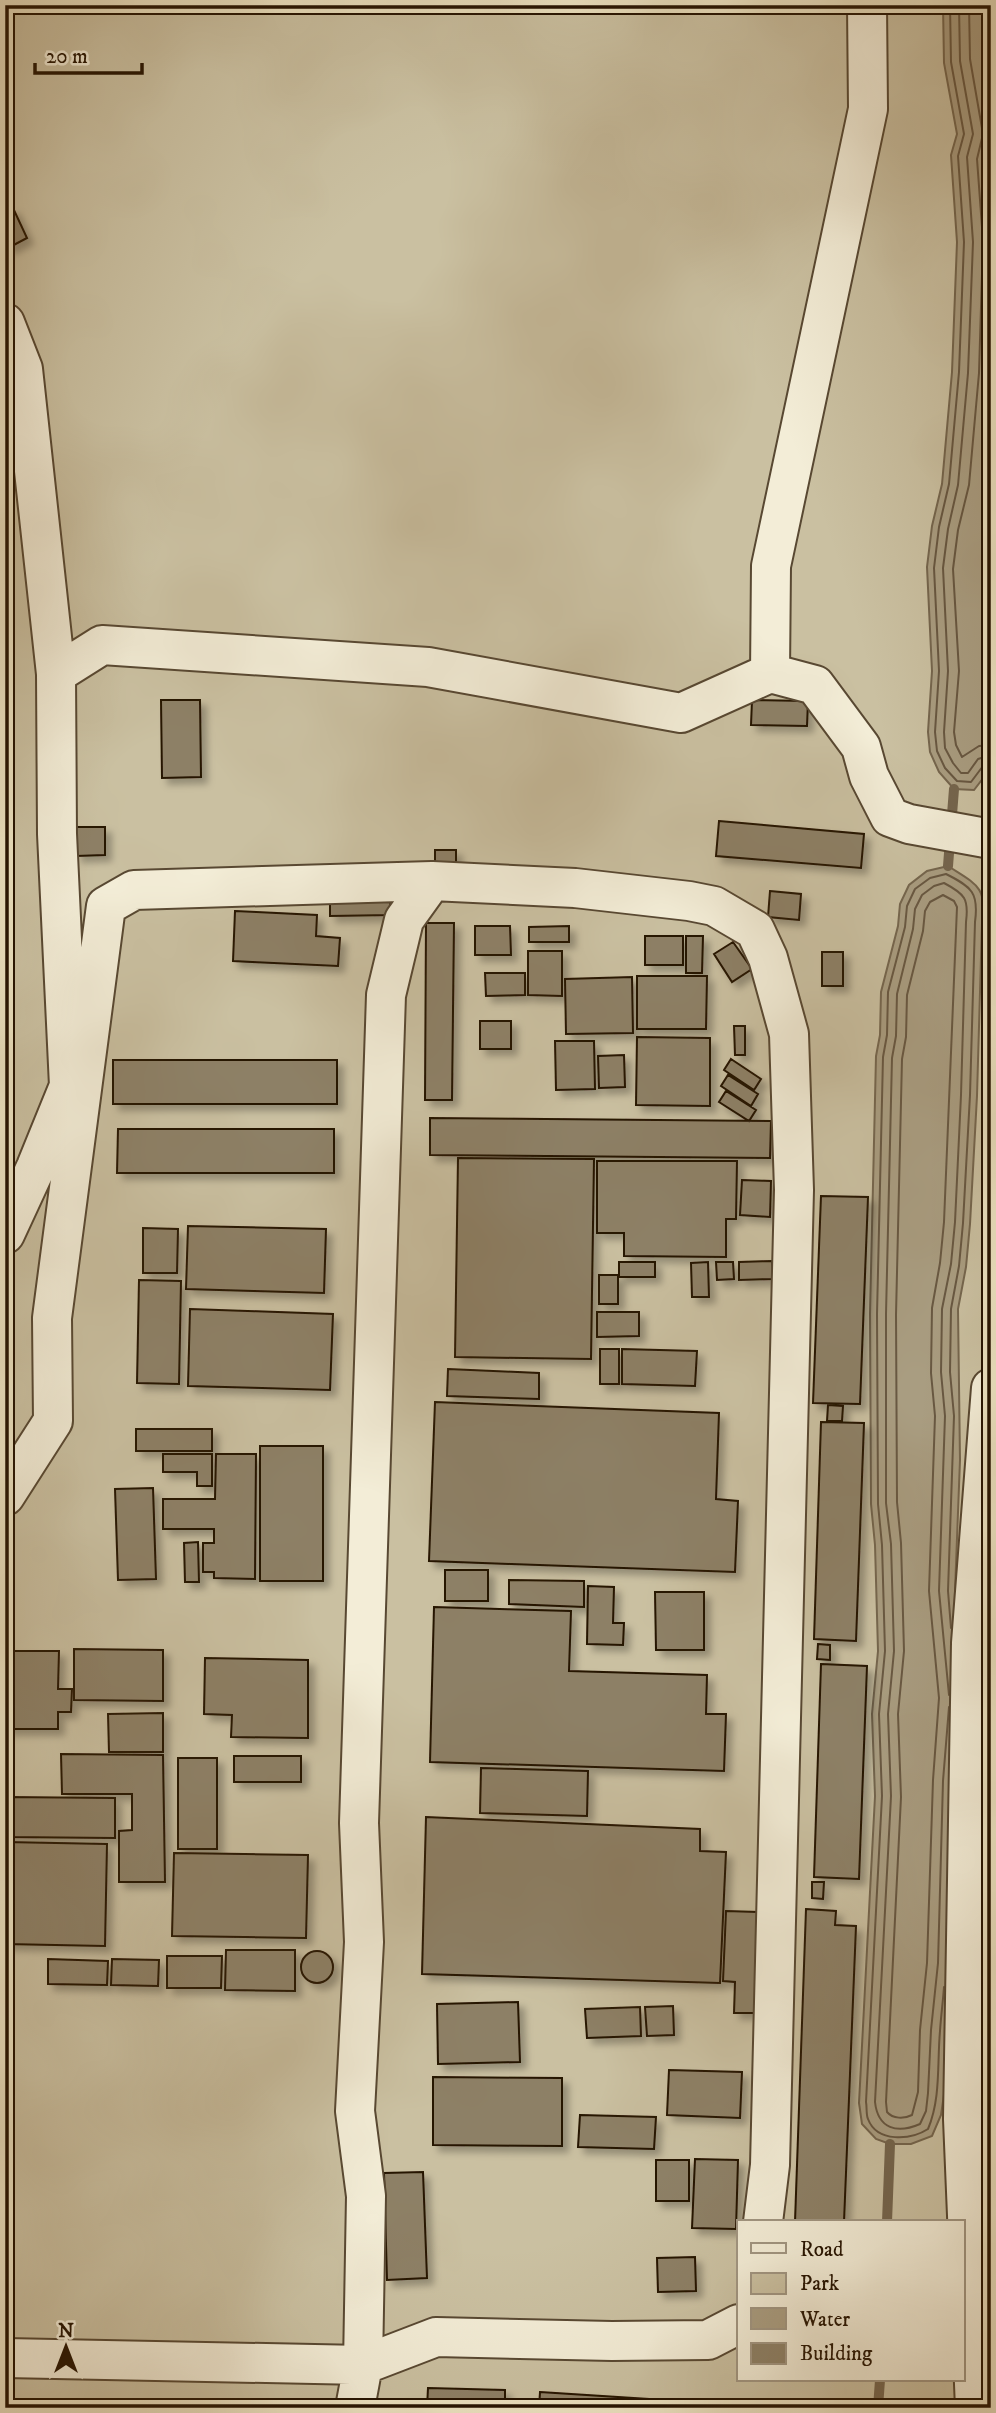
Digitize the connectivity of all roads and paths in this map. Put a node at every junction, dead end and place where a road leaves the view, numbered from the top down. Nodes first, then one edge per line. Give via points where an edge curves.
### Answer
1 (867, 5) edge
2 (5, 324) edge
3 (770, 673) junction
4 (57, 674) junction
5 (991, 839) edge
6 (432, 881) junction
7 (5, 1234) edge
8 (991, 1388) edge
9 (5, 1496) edge
10 (764, 2220) edge
11 (737, 2324) edge
12 (5, 2358) edge
13 (363, 2365) junction
14 (355, 2408) edge
15 (975, 2408) edge

1 - 3 street via 867,109 771,566
2 - 4 street via 23,369
3 - 4 street via 681,713 428,667 102,645
3 - 5 street via 815,685 861,747 869,776 890,817
4 - 7 street via 57,834 69,1086
6 - 9 street via 134,890 106,906 52,1318 54,1421
6 - 10 street via 575,888 714,906 755,930 768,958 789,1034 794,1190 770,2165
6 - 13 street via 404,920 386,995 359,1823 364,1942 355,2111 366,2196
8 - 15 street via 971,1643 963,2119
11 - 13 street via 708,2340 436,2337
12 - 13 street
13 - 14 street

